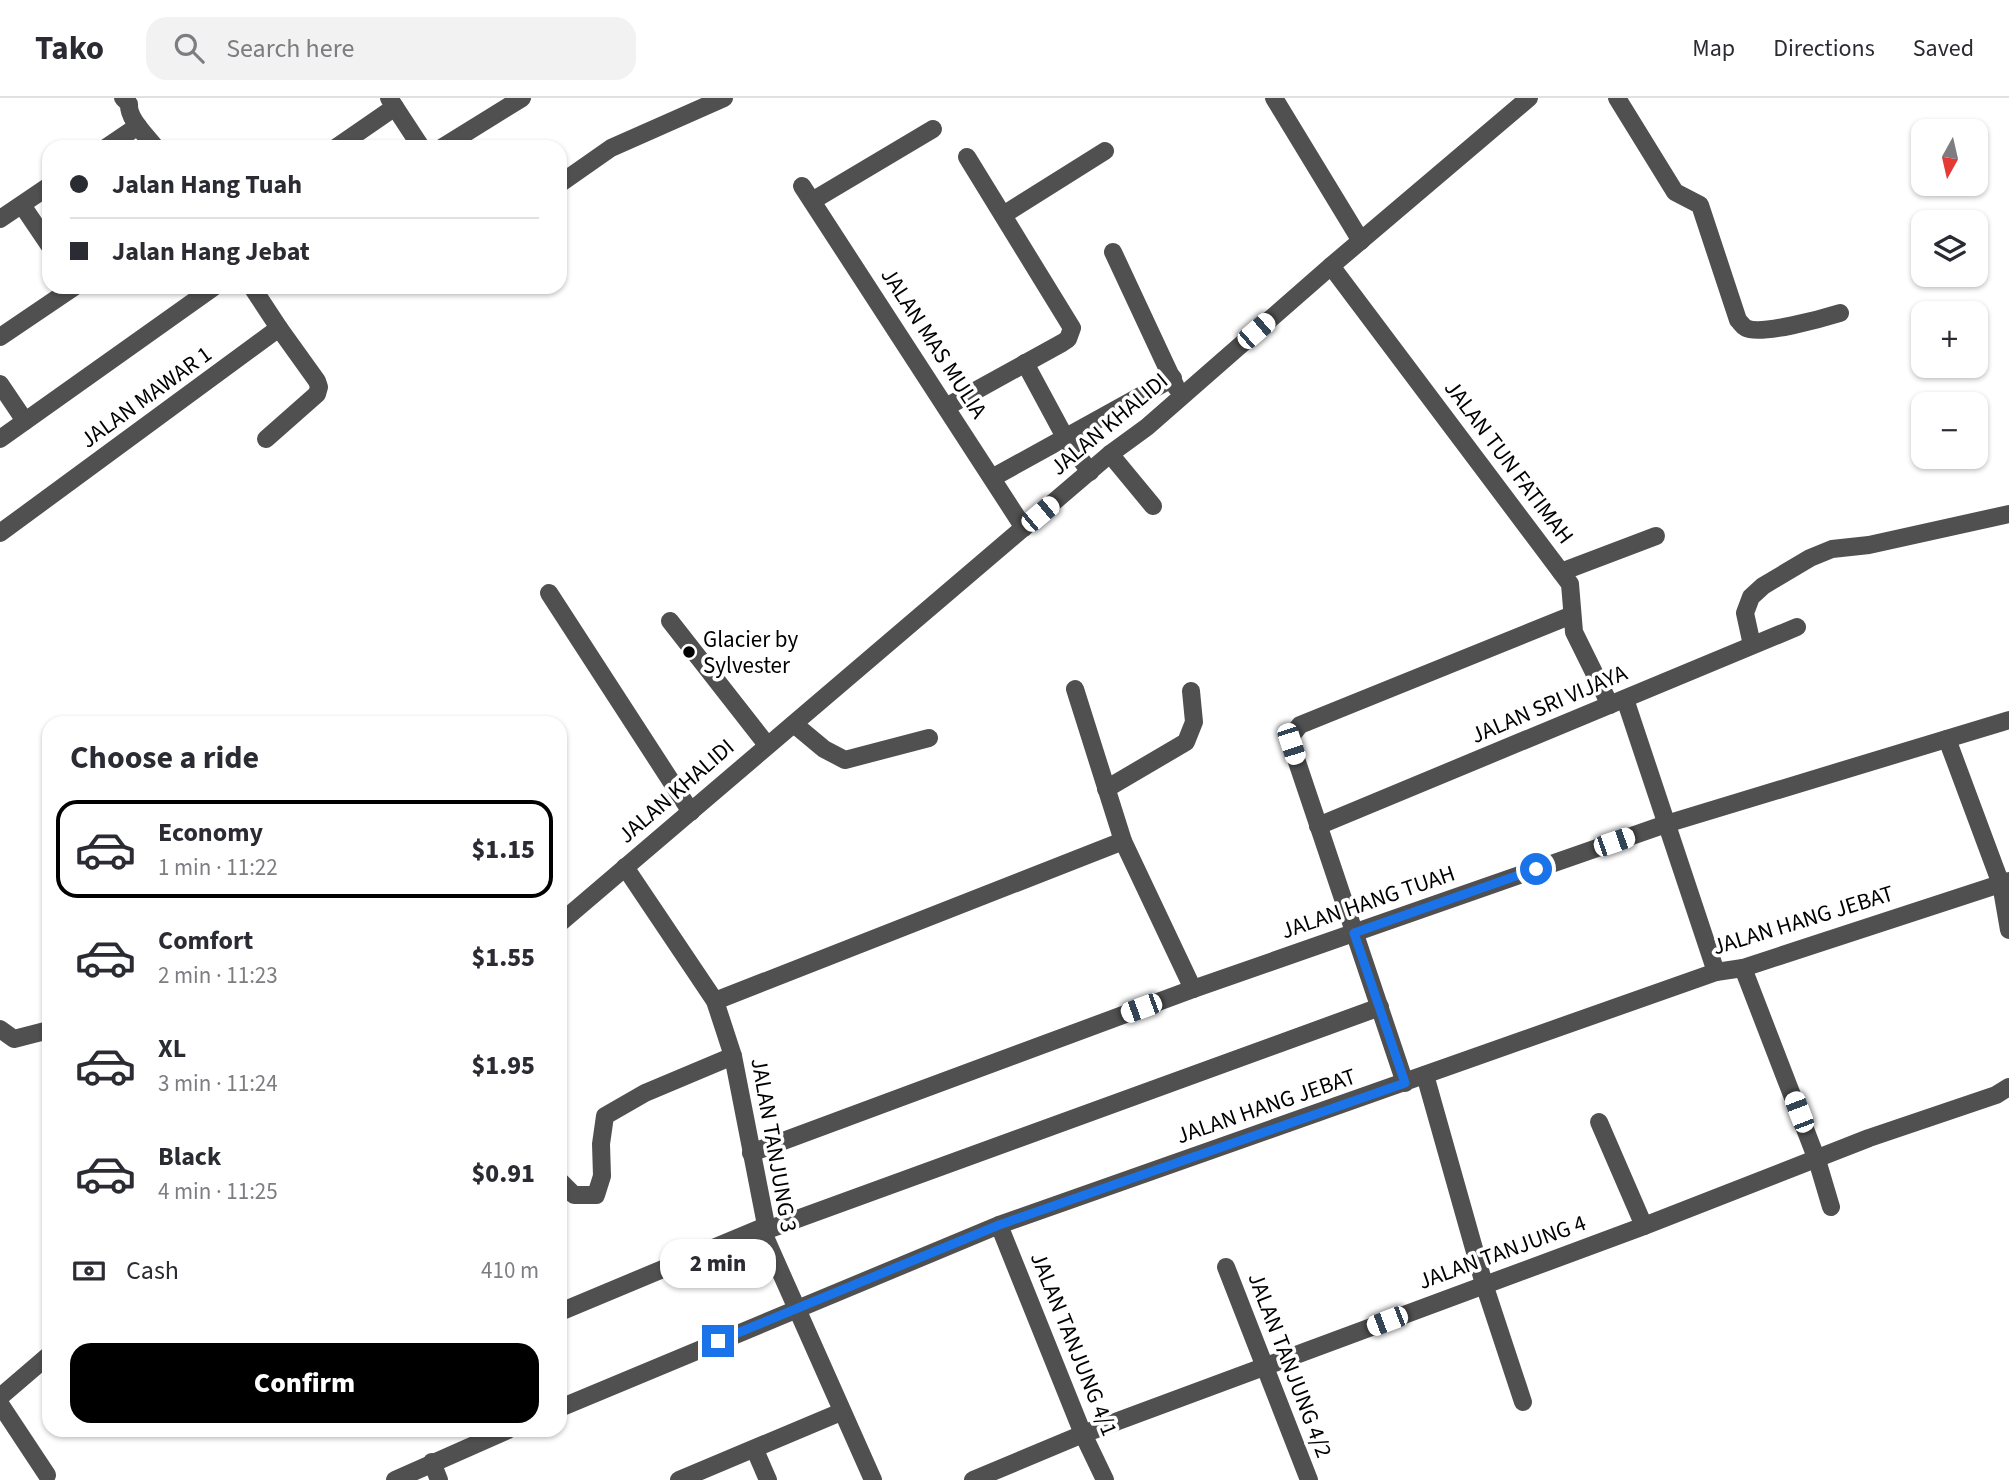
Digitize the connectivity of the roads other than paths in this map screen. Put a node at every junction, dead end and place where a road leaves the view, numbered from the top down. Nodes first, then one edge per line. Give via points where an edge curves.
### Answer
1 (522, 98) edge
2 (724, 98) edge
3 (1274, 98) edge
4 (1529, 98) edge
5 (1616, 98) edge
6 (128, 100) edge
7 (392, 102) edge
8 (138, 126) junction
9 (933, 129) dead end
10 (117, 140) edge
11 (149, 140) edge
12 (346, 140) edge
13 (416, 140) edge
14 (454, 140) edge
15 (1105, 151) dead end
16 (967, 157) dead end
17 (567, 179) edge
18 (802, 186) dead end
19 (42, 191) edge
20 (813, 201) junction
21 (22, 205) junction
22 (1003, 215) junction
23 (0, 219) edge
24 (42, 235) edge
25 (1362, 241) junction
26 (1113, 252) dead end
27 (1331, 266) junction
28 (64, 294) edge
29 (204, 294) edge
30 (257, 294) edge
31 (1840, 313) dead end
32 (279, 328) junction
33 (0, 337) edge
34 (1025, 363) junction
35 (1173, 378) junction
36 (0, 384) edge
37 (1181, 396) junction
38 (1131, 402) junction
39 (946, 407) junction
40 (25, 421) junction
41 (1147, 427) junction
42 (0, 439) edge
43 (267, 439) dead end
44 (1066, 439) junction
45 (1110, 454) junction
46 (1090, 472) junction
47 (992, 478) junction
48 (1153, 506) dead end
49 (2009, 514) edge
50 (1024, 528) junction
51 (0, 533) edge
52 (1656, 536) dead end
53 (1560, 572) junction
54 (549, 593) dead end
55 (1572, 615) junction
56 (670, 621) dead end
57 (1797, 627) dead end
58 (1752, 646) junction
59 (1075, 689) dead end
60 (1191, 691) dead end
61 (1617, 702) junction
62 (2009, 720) edge
63 (794, 724) junction
64 (929, 738) dead end
65 (1947, 739) junction
66 (767, 745) junction
67 (1107, 789) junction
68 (691, 812) junction
69 (1666, 824) junction
70 (1318, 826) junction
71 (1123, 841) junction
72 (625, 867) junction
73 (2005, 882) edge
74 (567, 917) edge
75 (2009, 930) edge
76 (1354, 933) junction
77 (1743, 968) junction
78 (1716, 972) junction
79 (1193, 989) junction
80 (715, 1000) junction
81 (1380, 1007) junction
82 (0, 1030) edge
83 (42, 1032) edge
84 (733, 1056) junction
85 (1425, 1075) junction
86 (1405, 1083) junction
87 (2009, 1087) edge
88 (1599, 1122) dead end
89 (751, 1153) junction
90 (1818, 1160) junction
91 (567, 1188) edge
92 (1831, 1207) dead end
93 (999, 1225) junction
94 (1644, 1226) junction
95 (764, 1229) junction
96 (1226, 1267) dead end
97 (1484, 1284) junction
98 (795, 1308) junction
99 (567, 1309) edge
100 (42, 1361) edge
101 (1265, 1367) junction
102 (0, 1397) edge
103 (567, 1402) edge
104 (1523, 1402) dead end
105 (0, 1404) edge
106 (841, 1412) junction
107 (1083, 1434) junction
108 (491, 1437) edge
109 (755, 1450) junction
110 (432, 1462) junction
111 (47, 1475) dead end
112 (395, 1480) edge
113 (439, 1480) edge
114 (679, 1480) edge
115 (768, 1480) edge
116 (873, 1480) edge
117 (973, 1480) edge
118 (1105, 1480) edge
119 (1309, 1480) edge

1 - 14 street
2 - 17 street via 611,148
3 - 25 street
4 - 25 street, JALAN KHALIDI
5 - 31 street via 1675,192 1700,205 1743,326 1763,329
6 - 8 street
7 - 12 street
7 - 13 street
8 - 10 street
8 - 11 street
9 - 20 street
15 - 22 street
16 - 22 street
18 - 20 street, JALAN MAS MULIA
19 - 21 street
20 - 39 street, JALAN MAS MULIA
21 - 23 street
21 - 24 street
22 - 34 street via 1072,328 1068,339
25 - 27 street, JALAN KHALIDI
26 - 35 street
27 - 37 street, JALAN KHALIDI
27 - 53 street, JALAN TUN FATIMAH
28 - 33 street
29 - 40 street
30 - 32 street
32 - 43 street via 319,387 317,394
32 - 51 street, JALAN MAWAR 1
34 - 39 street
34 - 44 street
35 - 37 street
35 - 38 street
36 - 40 street
37 - 41 street, JALAN KHALIDI
38 - 41 street
38 - 44 street
39 - 47 street, JALAN MAS MULIA
40 - 42 street
41 - 45 street, JALAN KHALIDI
44 - 46 street
44 - 47 street
45 - 46 street, JALAN KHALIDI
45 - 48 street
46 - 50 street, JALAN KHALIDI
47 - 50 street, JALAN MAS MULIA
49 - 58 street via 1832,549 1810,558 1751,597 1745,613
50 - 63 street, JALAN KHALIDI
52 - 53 street
53 - 55 street, JALAN TUN FATIMAH via 1570,584
54 - 68 street
55 - 61 street, JALAN TUN FATIMAH via 1574,632
55 - 70 street via 1300,725 1291,744
56 - 66 street
57 - 58 street, JALAN SRI VIJAYA
58 - 61 street, JALAN SRI VIJAYA
59 - 67 street
60 - 67 street via 1194,722 1186,742
61 - 69 street, JALAN TUN FATIMAH
61 - 70 street, JALAN SRI VIJAYA
62 - 65 street, JALAN HANG TUAH
63 - 64 street via 845,760
63 - 66 street, JALAN KHALIDI
65 - 69 street, JALAN HANG TUAH
65 - 73 street
66 - 68 street, JALAN KHALIDI
67 - 71 street
68 - 72 street, JALAN KHALIDI
69 - 76 street, JALAN HANG TUAH
69 - 78 street, JALAN TUN FATIMAH
70 - 76 street
71 - 79 street
71 - 80 street
72 - 74 street, JALAN KHALIDI
72 - 80 street, JALAN TANJUNG 3
73 - 75 street
73 - 77 street, JALAN HANG JEBAT
76 - 79 street, JALAN HANG TUAH
76 - 81 street
77 - 78 street, JALAN HANG JEBAT
77 - 90 street
78 - 85 street, JALAN HANG JEBAT
79 - 89 street, JALAN HANG TUAH
80 - 84 street, JALAN TANJUNG 3
81 - 86 street
81 - 95 street
82 - 83 street via 14,1039
84 - 89 street, JALAN TANJUNG 3
84 - 91 street via 645,1093 605,1116 602,1176 596,1195 574,1195
85 - 86 street, JALAN HANG JEBAT
85 - 97 street
86 - 93 street, JALAN HANG JEBAT
87 - 90 street, JALAN TANJUNG 4
88 - 94 street
89 - 95 street, JALAN TANJUNG 3
90 - 92 street
90 - 94 street, JALAN TANJUNG 4
93 - 98 street, JALAN HANG JEBAT
93 - 107 street, JALAN TANJUNG 4/1
94 - 97 street, JALAN TANJUNG 4
95 - 98 street, JALAN TANJUNG 3
95 - 99 street
96 - 101 street, JALAN TANJUNG 4/2
97 - 101 street, JALAN TANJUNG 4
97 - 104 street
98 - 103 street, JALAN HANG JEBAT
98 - 106 street, JALAN TANJUNG 3
100 - 102 street
101 - 107 street, JALAN TANJUNG 4
101 - 119 street, JALAN TANJUNG 4/2
105 - 111 street
106 - 109 street
106 - 116 street, JALAN TANJUNG 3
107 - 117 street, JALAN TANJUNG 4
107 - 118 street, JALAN TANJUNG 4/1
108 - 110 street
109 - 114 street
109 - 115 street
110 - 112 street
110 - 113 street

